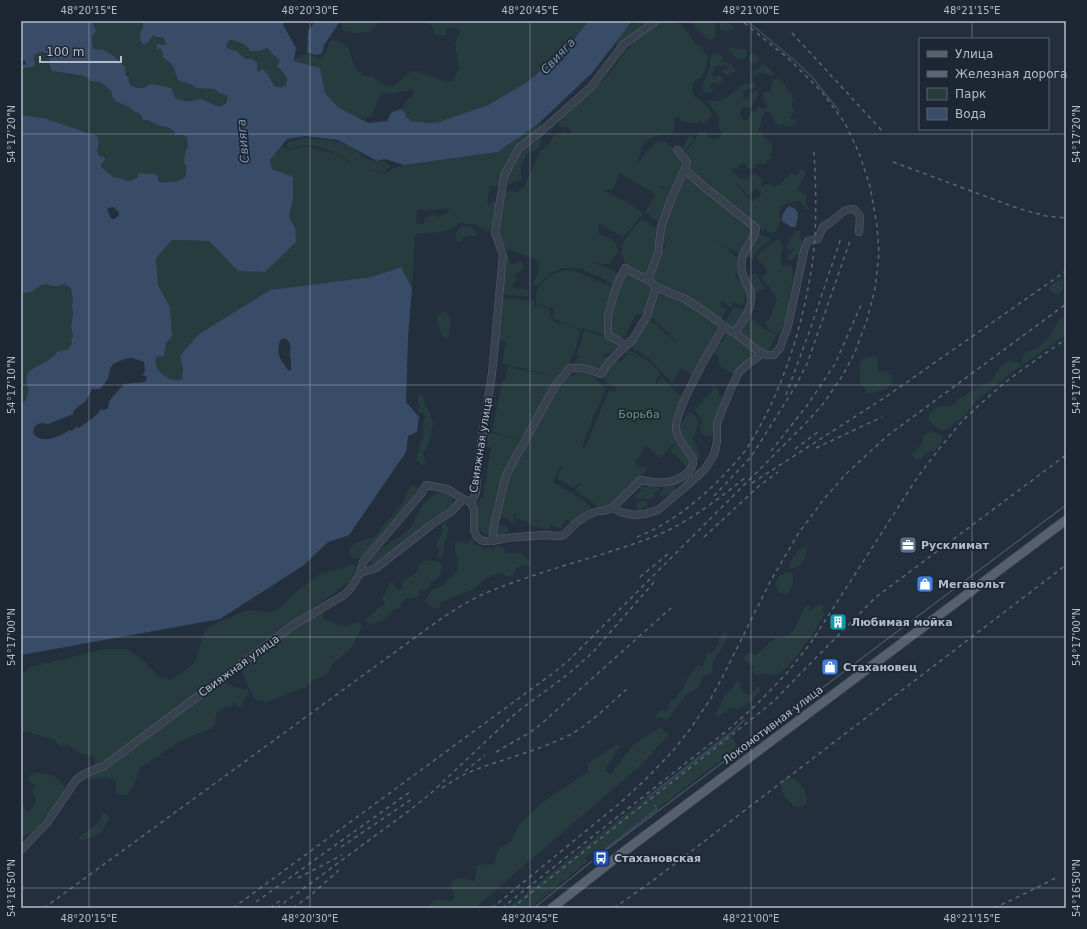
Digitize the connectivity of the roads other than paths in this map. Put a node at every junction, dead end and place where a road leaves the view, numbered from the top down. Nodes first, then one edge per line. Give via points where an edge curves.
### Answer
1 (656, 21) edge
2 (677, 150) dead end
3 (685, 170) junction
4 (859, 232) dead end
5 (649, 280) junction
6 (656, 287) junction
7 (724, 327) junction
8 (735, 333) junction
9 (626, 345) junction
10 (761, 353) junction
11 (463, 499) junction
12 (471, 502) junction
13 (612, 508) junction
14 (1066, 520) edge
15 (492, 541) junction
16 (360, 573) junction
17 (21, 850) edge
18 (552, 908) edge

1 - 12 street, Свияжная улица via 624,44 590,87 519,148 504,176 494,233 503,255 492,374 478,462 476,493
2 - 3 street via 687,162
3 - 5 street via 661,227 659,251
3 - 8 street via 756,228 742,260 744,278 751,293 751,303
4 - 10 street via 860,216 851,209 844,211 823,227 818,239 808,240 788,326 780,348 774,355
5 - 6 street
5 - 9 street via 625,268 616,287 608,318 608,335
6 - 7 street via 698,306
6 - 9 street via 647,316 633,339
7 - 8 street
7 - 13 street via 712,345 677,419 676,431 693,459 692,467 683,476 667,482 641,480
8 - 10 street
9 - 15 street via 601,374 570,368 555,386 506,475 497,506
10 - 13 street via 739,372 732,386 717,423 714,455 705,469 658,510 634,515
11 - 12 street, Свияжная улица
11 - 16 street via 450,512 376,568
11 - 16 street, Свияжная улица via 447,489 426,485 363,562
12 - 15 street via 477,537 483,541
13 - 15 street via 588,514 564,535
14 - 18 main road, Локомотивная улица via 632,845
16 - 17 street, Свияжная улица via 344,595 296,624 104,766 76,780 47,823

